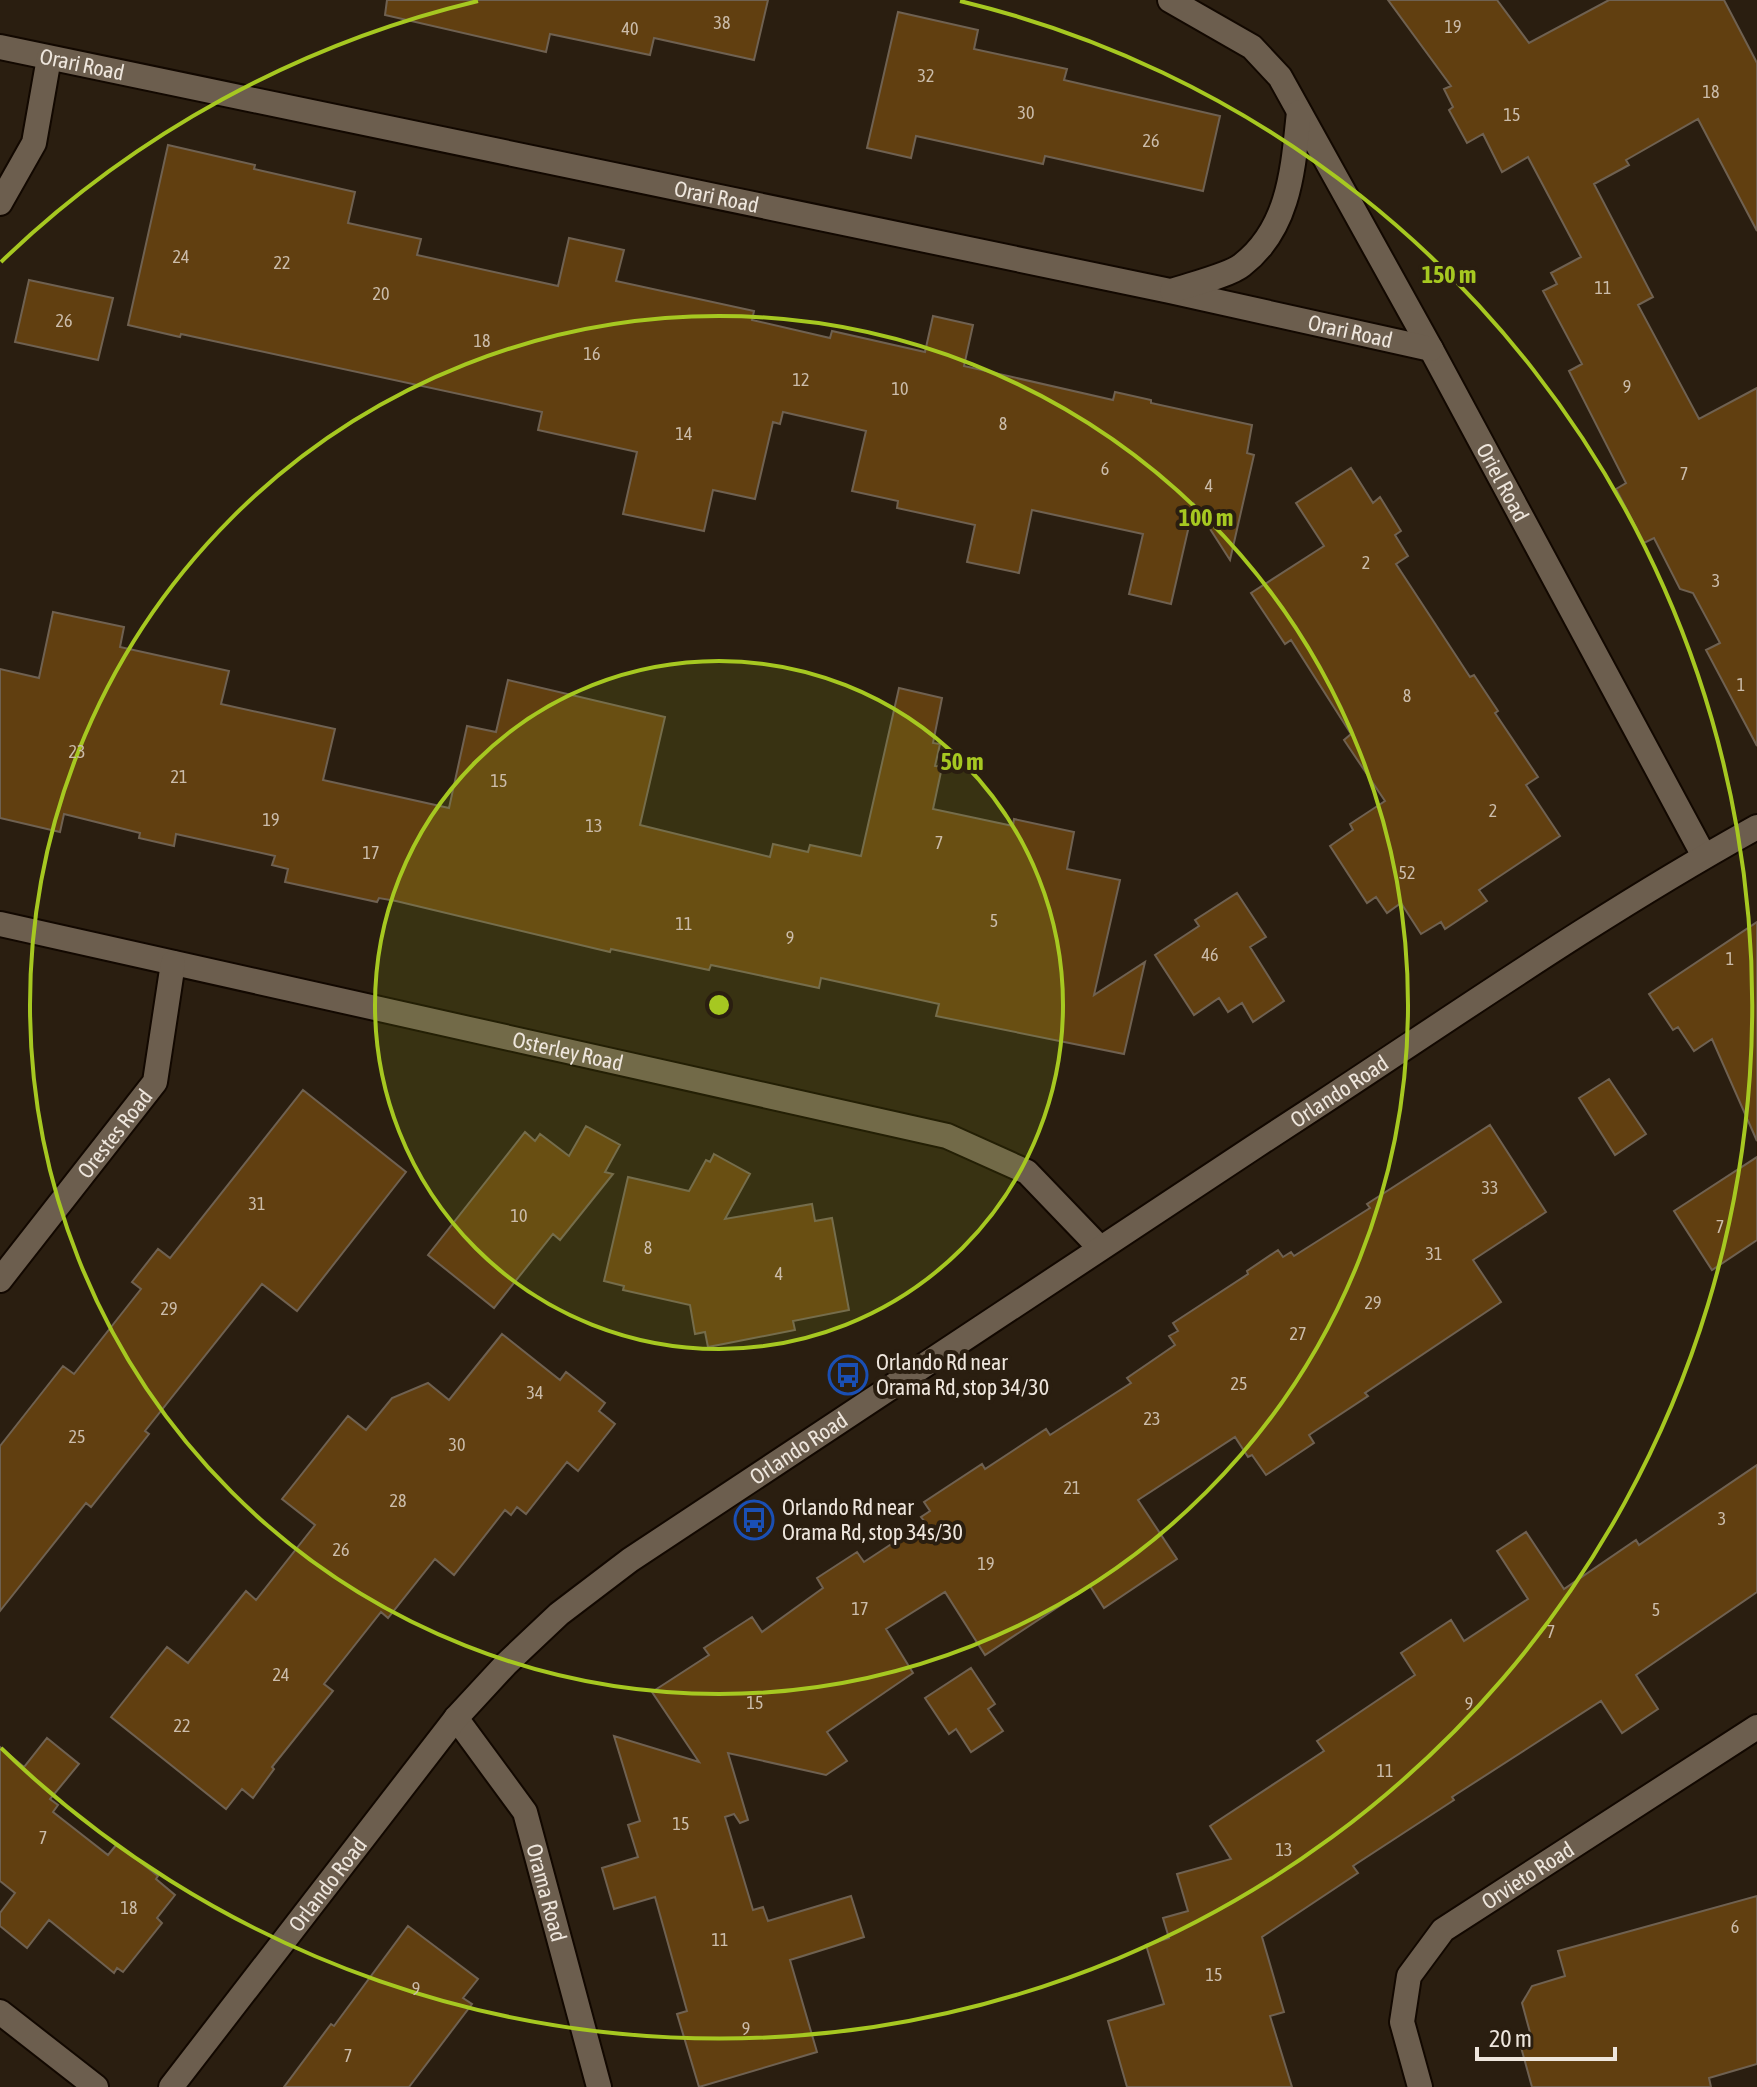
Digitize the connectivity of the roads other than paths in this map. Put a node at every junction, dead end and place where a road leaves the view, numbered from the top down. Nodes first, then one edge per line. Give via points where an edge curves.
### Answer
1 (1170, 0) edge
2 (0, 47) edge
3 (49, 58) junction
4 (1299, 112) junction
5 (0, 203) edge
6 (1170, 291) junction
7 (1431, 349) junction
8 (1757, 827) edge
9 (1704, 856) junction
10 (0, 924) edge
11 (173, 963) junction
12 (1100, 1248) junction
13 (0, 1280) edge
14 (456, 1718) junction
15 (1757, 1727) edge
16 (0, 2012) edge
17 (96, 2087) edge
18 (171, 2087) edge
19 (599, 2087) edge
20 (1420, 2087) edge

1 - 4 street, Oriel Road via 1252,47 1280,77
2 - 3 street, Orari Road
3 - 5 street via 34,143
3 - 6 street, Orari Road
4 - 6 street via 1291,178 1274,231 1241,267
4 - 7 street, Oriel Road
6 - 7 street, Orari Road
7 - 9 street, Oriel Road
8 - 9 street, Orlando Road
9 - 12 street, Orlando Road
10 - 11 street, Osterley Road
11 - 12 street, Osterley Road via 947,1136 1027,1172
11 - 13 street, Orestes Road via 155,1082
12 - 14 street, Orlando Road via 630,1560 559,1614
14 - 18 street, Orlando Road
14 - 19 street, Orama Road via 525,1812
15 - 20 street, Orvieto Road via 1443,1930 1409,1976 1402,2022
16 - 17 street

